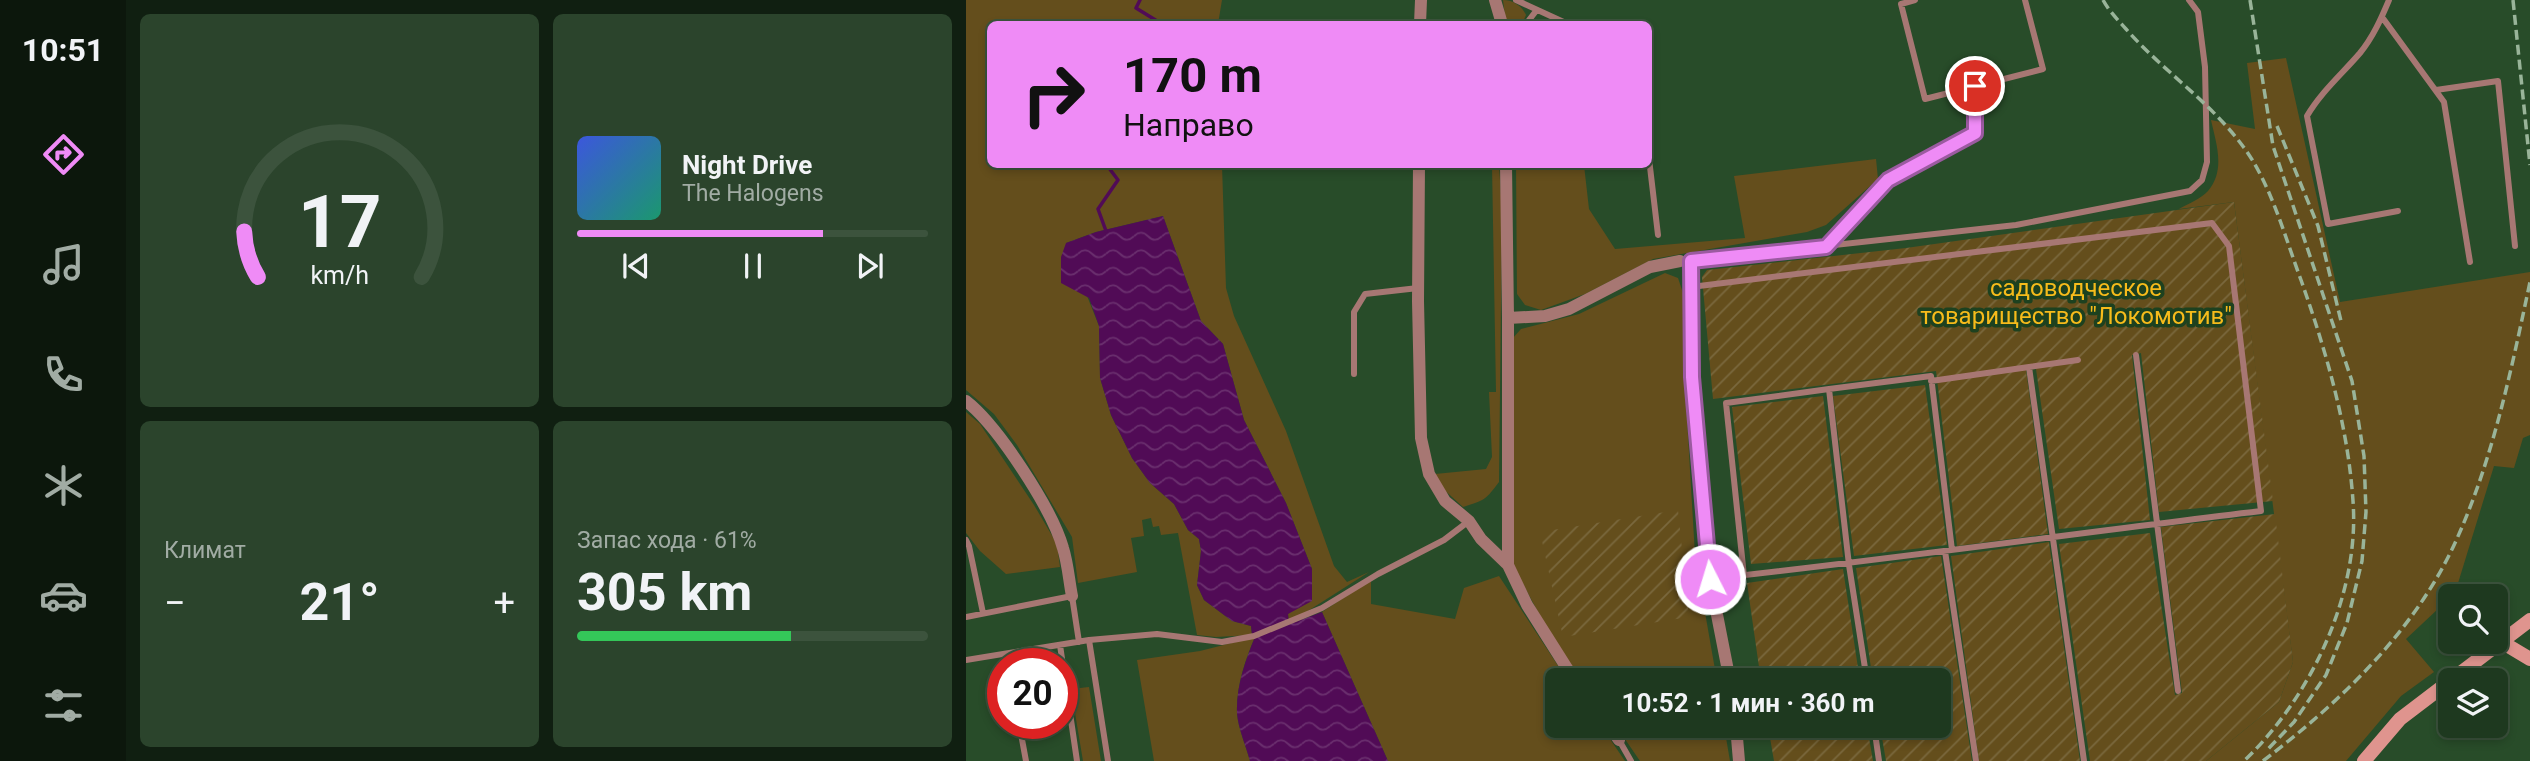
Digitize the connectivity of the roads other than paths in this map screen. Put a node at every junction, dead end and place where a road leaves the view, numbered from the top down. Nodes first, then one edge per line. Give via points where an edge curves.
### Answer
1 (1421, 0) edge
2 (1495, 0) edge
3 (1516, 0) edge
4 (1915, 0) edge
5 (2025, 0) edge
6 (2189, 0) edge
7 (2389, 0) edge
8 (1536, 11) junction
9 (2382, 17) junction
10 (1420, 21) edge
11 (1501, 21) edge
12 (1528, 21) edge
13 (1561, 21) edge
14 (1975, 86) junction
15 (2435, 90) junction
16 (1419, 168) edge
17 (1506, 168) edge
18 (1650, 168) edge
19 (2398, 211) dead end
20 (1658, 235) dead end
21 (2515, 246) dead end
22 (1826, 247) junction
23 (1686, 261) junction
24 (2470, 262) dead end
25 (1691, 287) junction
26 (1418, 288) junction
27 (1508, 318) junction
28 (2136, 355) dead end
29 (2078, 360) dead end
30 (2029, 367) junction
31 (1354, 374) dead end
32 (1931, 381) junction
33 (1829, 389) junction
34 (966, 401) edge
35 (1469, 521) junction
36 (2157, 523) junction
37 (2054, 536) junction
38 (966, 540) edge
39 (1948, 551) junction
40 (1508, 565) junction
41 (1849, 565) junction
42 (1744, 576) junction
43 (1710, 579) junction
44 (1072, 596) junction
45 (983, 613) junction
46 (966, 617) edge
47 (2530, 620) edge
48 (2508, 635) edge
49 (1089, 640) junction
50 (1079, 642) junction
51 (1060, 645) junction
52 (2508, 646) edge
53 (1040, 648) edge
54 (2483, 654) edge
55 (987, 656) edge
56 (2530, 659) edge
57 (966, 660) edge
58 (1567, 668) edge
59 (1727, 668) edge
60 (1865, 668) edge
61 (2178, 691) dead end
62 (1737, 738) edge
63 (1876, 738) edge
64 (1022, 739) edge
65 (1619, 740) edge
66 (1026, 761) edge
67 (1077, 761) edge
68 (1108, 761) edge
69 (1632, 761) edge
70 (1739, 761) edge
71 (1879, 761) edge
72 (1976, 761) edge
73 (2084, 761) edge
74 (2364, 761) edge

1 - 10 street
2 - 11 street
3 - 8 lane
4 - 14 lane via 1901,4 1925,99
5 - 14 lane via 2043,69
6 - 22 lane via 2198,12 2205,67 2207,162 2202,180 2190,191 2016,225
7 - 9 lane
8 - 12 lane
8 - 13 lane
9 - 15 lane
9 - 19 lane via 2360,52 2307,116 2328,223
14 - 22 lane via 1975,133 1888,180
15 - 21 lane via 2498,81
15 - 24 lane via 2444,102
16 - 26 street
17 - 27 street
18 - 20 lane
22 - 23 lane
23 - 25 lane
23 - 27 street via 1650,267 1556,314
25 - 36 lane via 2212,223 2229,246 2261,511
25 - 43 lane via 1692,377
26 - 31 lane via 1365,294 1354,312
26 - 35 street via 1421,438 1426,462 1445,501
27 - 40 street
28 - 36 lane
29 - 30 lane
30 - 32 lane
30 - 37 lane
32 - 33 lane via 1931,376
32 - 39 lane
33 - 41 lane
33 - 42 lane via 1726,403
34 - 44 street via 993,429 1052,519 1064,550
35 - 40 street
35 - 49 lane via 1444,540 1322,608 1254,636 1222,642 1157,634
36 - 37 lane
36 - 61 lane
37 - 39 lane
37 - 73 lane
38 - 45 lane
39 - 41 lane
39 - 72 lane
40 - 58 street
41 - 42 lane
41 - 60 lane
42 - 43 lane
43 - 59 street
44 - 45 lane
44 - 50 lane
45 - 46 lane
47 - 48 street
49 - 50 lane
49 - 68 lane
50 - 51 lane
51 - 53 lane
51 - 67 lane
52 - 56 street
54 - 74 street via 2400,719
55 - 57 lane
62 - 70 street
63 - 71 lane
64 - 66 lane
65 - 69 lane

